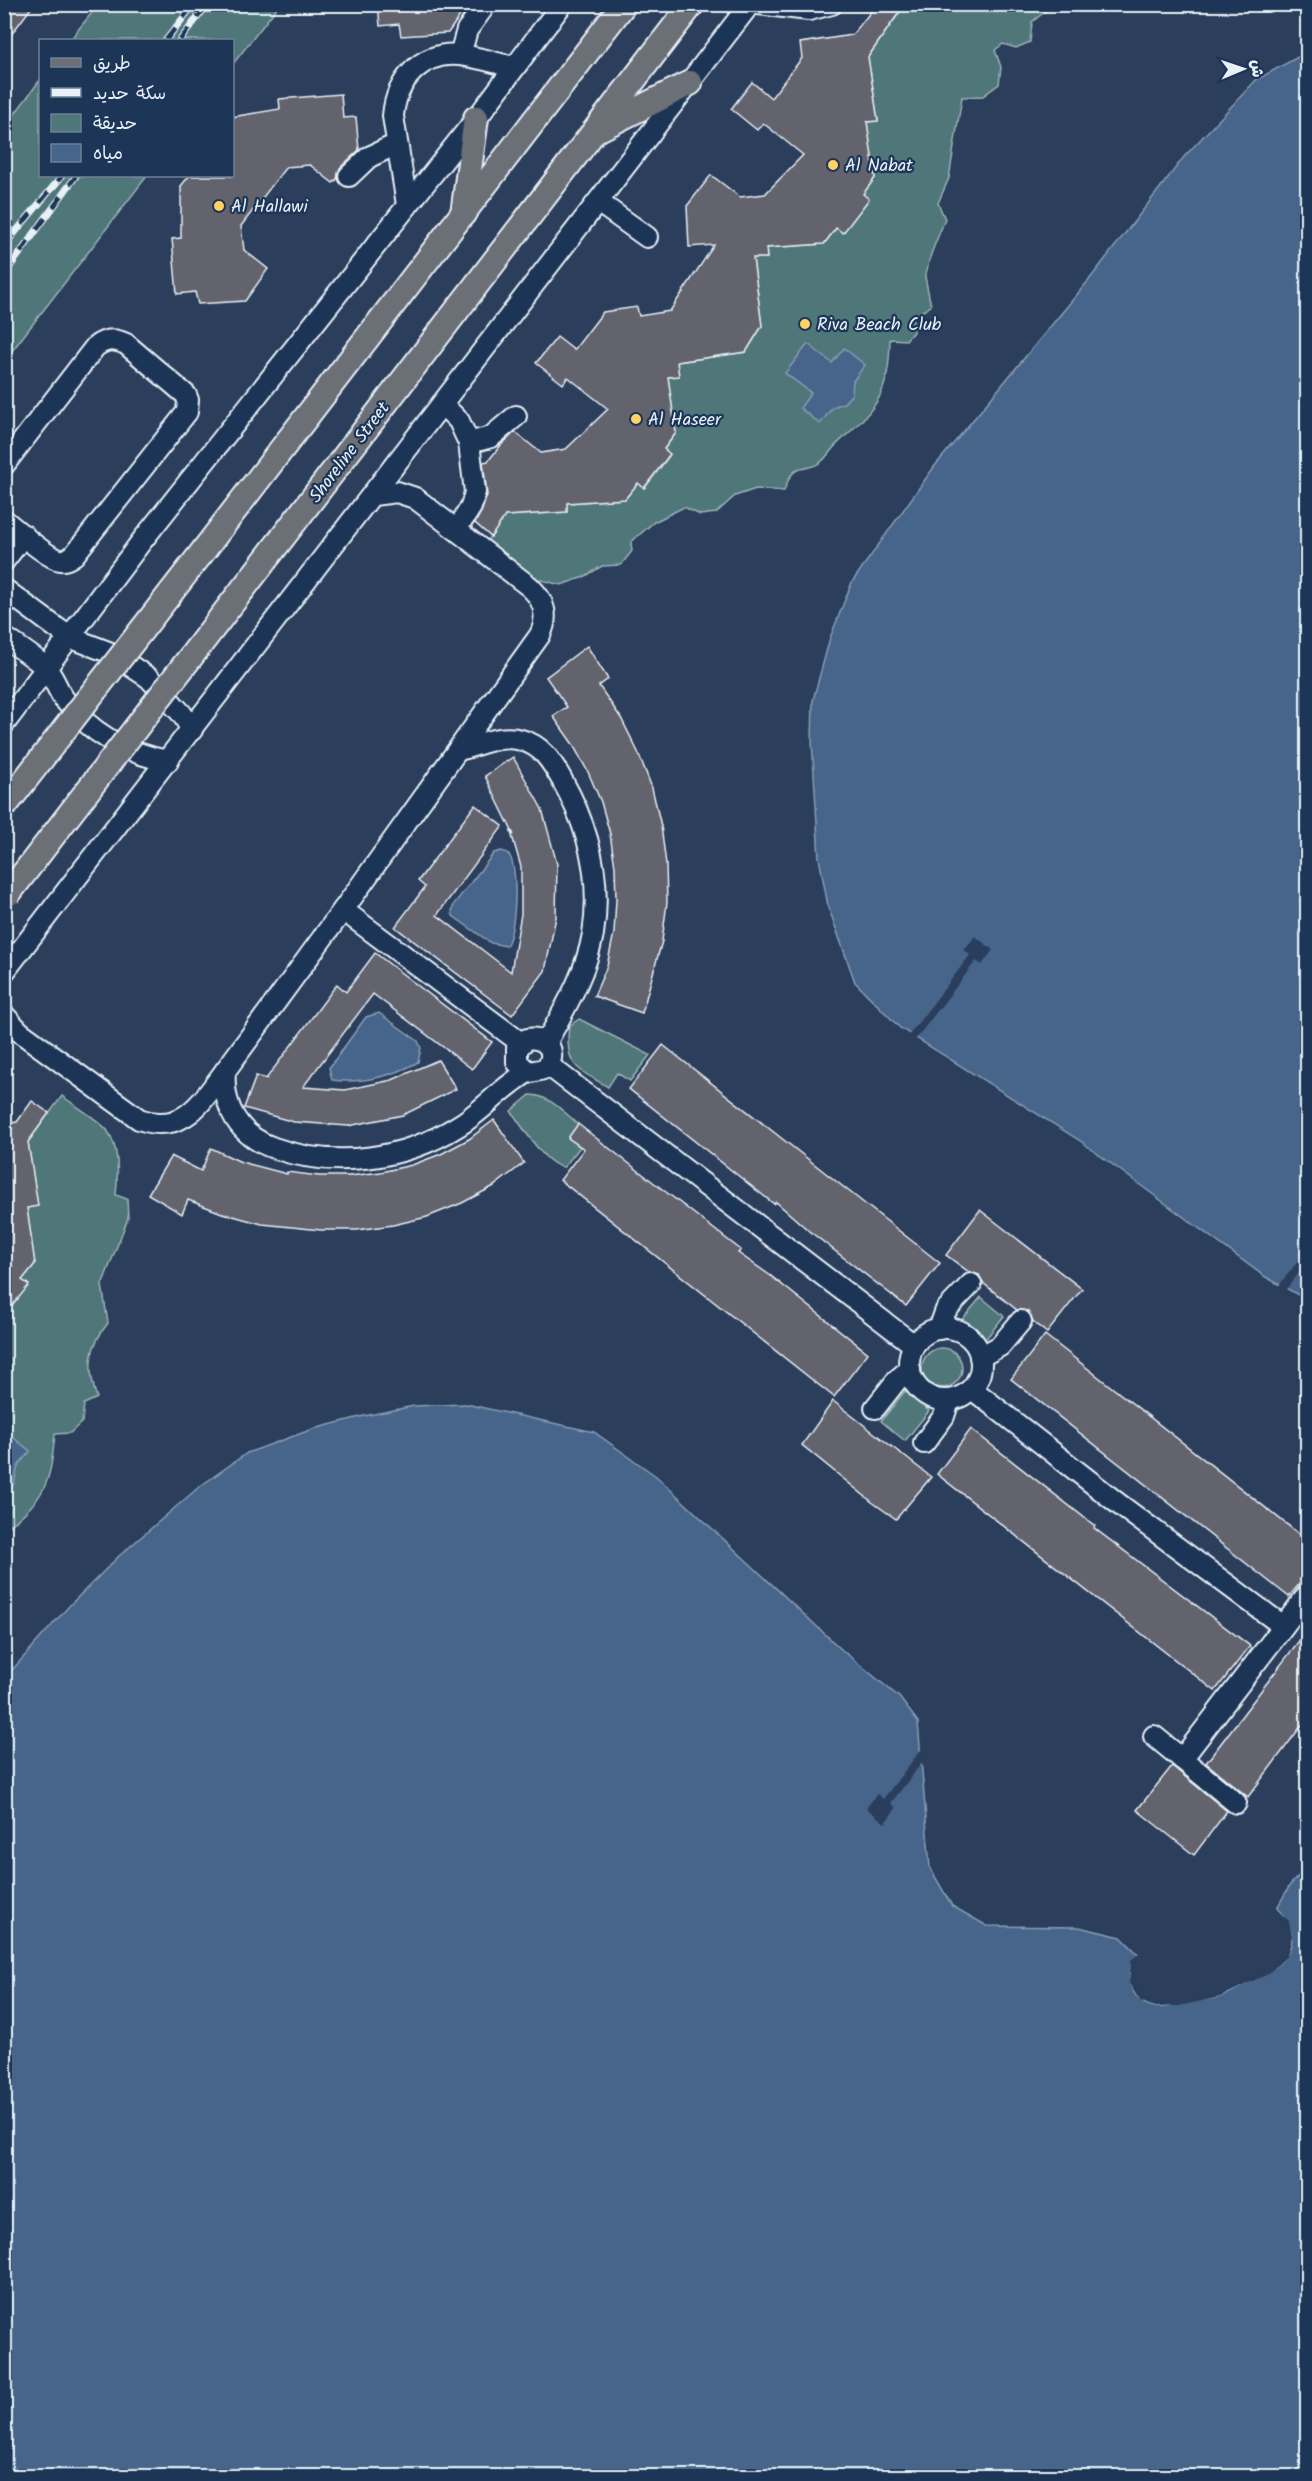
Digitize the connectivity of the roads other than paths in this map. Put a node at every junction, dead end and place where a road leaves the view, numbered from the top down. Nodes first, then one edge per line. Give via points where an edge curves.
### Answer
1 (486, 4) edge
2 (562, 4) edge
3 (624, 4) edge
4 (692, 4) edge
5 (750, 4) edge
6 (758, 4) edge
7 (832, 4) edge
8 (460, 55) junction
9 (514, 67) junction
10 (690, 83) junction
11 (476, 118) junction
12 (596, 131) junction
13 (397, 144) junction
14 (349, 176) dead end
15 (598, 202) junction
16 (407, 205) junction
17 (463, 215) junction
18 (647, 237) dead end
19 (442, 404) junction
20 (516, 416) dead end
21 (469, 443) junction
22 (4, 465) edge
23 (373, 495) junction
24 (464, 518) dead end
25 (4, 520) edge
26 (24, 535) junction
27 (4, 561) edge
28 (4, 589) edge
29 (4, 636) edge
30 (69, 637) junction
31 (47, 669) junction
32 (4, 724) edge
33 (192, 730) junction
34 (459, 750) junction
35 (168, 761) junction
36 (4, 807) edge
37 (6, 896) edge
38 (343, 910) junction
39 (4, 972) edge
40 (4, 1015) edge
41 (521, 1043) junction
42 (546, 1043) junction
43 (548, 1065) junction
44 (225, 1071) junction
45 (528, 1072) junction
46 (971, 1284) dead end
47 (1021, 1322) dead end
48 (939, 1329) junction
49 (914, 1345) junction
50 (980, 1357) junction
51 (910, 1369) junction
52 (972, 1389) junction
53 (949, 1401) junction
54 (875, 1408) dead end
55 (924, 1443) dead end
56 (1308, 1594) edge
57 (1283, 1626) junction
58 (1154, 1736) dead end
59 (1182, 1759) junction
60 (1236, 1803) dead end

1 - 8 street via 467,30
2 - 9 street
3 - 17 main road
4 - 12 main road, Shoreline Street
5 - 10 street
6 - 7 street via 809,10
8 - 9 street
8 - 13 street via 431,59 407,75 394,101
9 - 11 street
10 - 12 main road
10 - 15 street
11 - 16 street
11 - 17 main road
12 - 37 main road, Shoreline Street, bridge
13 - 14 street via 369,157
13 - 16 street
15 - 18 street
15 - 19 street
16 - 30 street
17 - 36 main road, bridge
19 - 21 street via 459,421
19 - 23 street
20 - 21 street via 491,437
21 - 24 street via 475,492
22 - 26 street via 102,342 118,340 126,344 182,390 188,400 188,412 74,555 58,560
23 - 33 street
23 - 34 street via 397,492 415,498 530,587 543,603 546,616 540,635
25 - 26 street
26 - 27 street
28 - 30 street
29 - 31 street
30 - 31 street
30 - 33 street via 111,653 149,678
31 - 32 street
31 - 35 street via 75,713 95,731 118,745
33 - 35 street
34 - 38 street
34 - 42 street via 505,738 534,745 555,767 587,835 596,885 593,935 578,983
35 - 39 street
38 - 41 street
38 - 44 street
40 - 44 street via 14,1027 129,1113 150,1123 184,1118
41 - 42 street via 533,1038
41 - 45 street via 517,1062
42 - 43 street via 551,1053
43 - 45 street via 538,1072
43 - 49 street
44 - 45 street via 227,1103 251,1138 285,1152 336,1160 387,1155 436,1138 459,1126
46 - 48 street via 946,1310
47 - 50 street via 1000,1346
48 - 49 street via 922,1336
48 - 50 street via 956,1329 967,1335
49 - 51 street
50 - 52 street via 979,1378
51 - 53 street via 914,1384 924,1394
51 - 54 street
52 - 53 street
52 - 57 street
53 - 55 street via 944,1416
56 - 57 street
57 - 59 street
58 - 59 street
59 - 60 street

